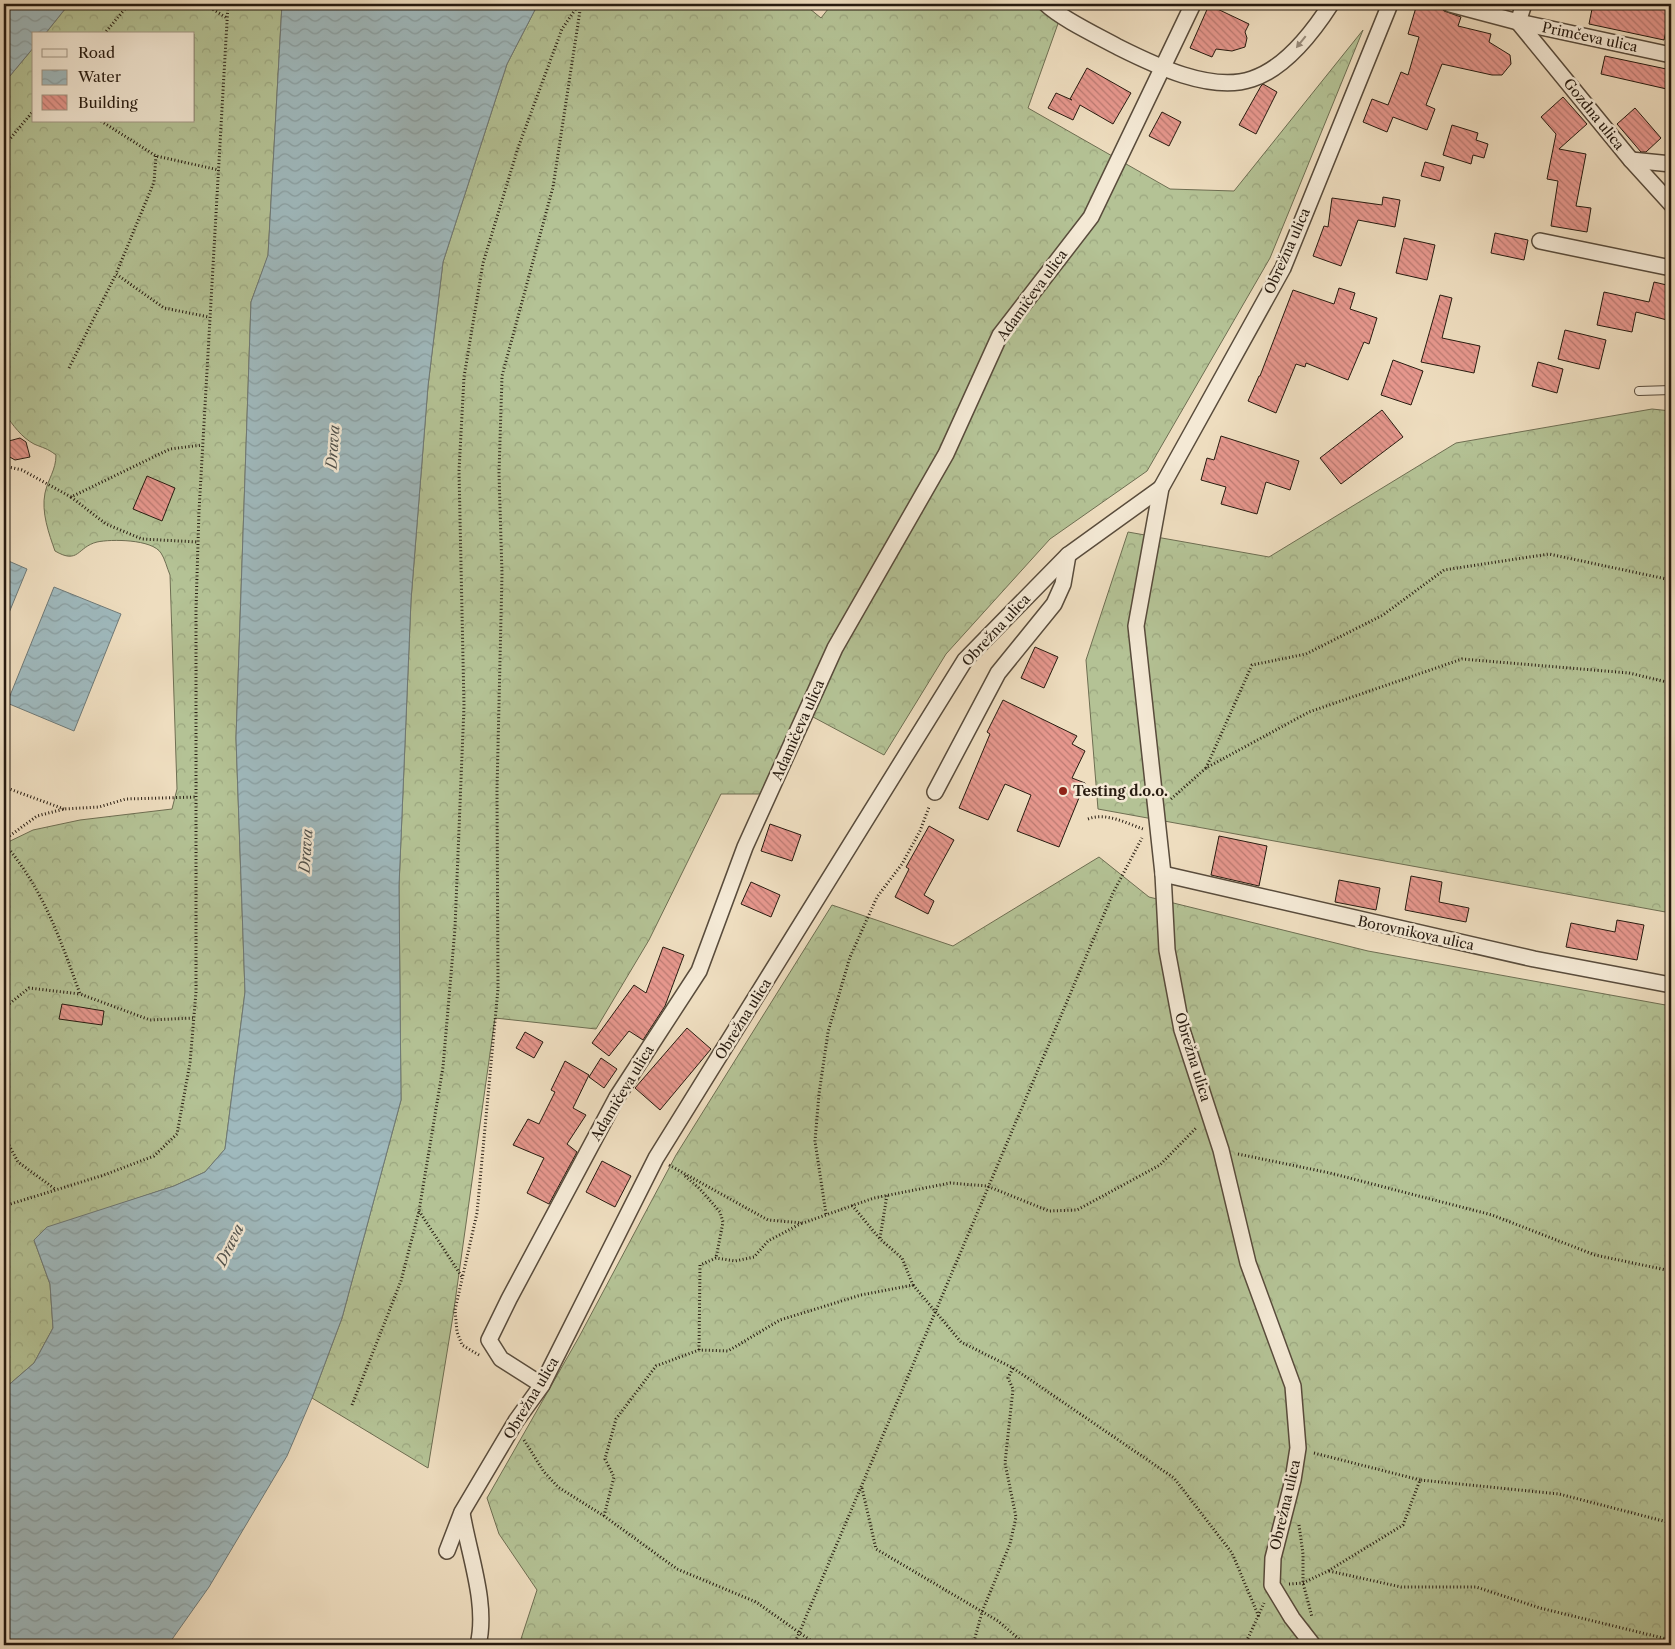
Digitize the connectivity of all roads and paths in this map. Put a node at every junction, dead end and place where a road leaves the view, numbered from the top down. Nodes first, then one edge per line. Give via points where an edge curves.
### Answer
1 (129, 4) edge
2 (204, 4) edge
3 (228, 4) edge
4 (580, 4) edge
5 (1046, 4) edge
6 (1193, 4) edge
7 (1331, 4) edge
8 (1390, 4) edge
9 (1450, 4) edge
10 (1524, 4) edge
11 (227, 18) junction
12 (1518, 22) junction
13 (106, 32) edge
14 (1671, 55) edge
15 (1161, 69) junction
16 (32, 112) edge
17 (103, 122) edge
18 (4, 146) edge
19 (156, 156) junction
20 (1631, 160) junction
21 (1671, 164) edge
22 (219, 170) junction
23 (1671, 204) edge
24 (1540, 241) dead end
25 (1671, 268) edge
26 (116, 274) junction
27 (210, 317) junction
28 (69, 368) dead end
29 (1671, 390) edge
30 (1639, 391) dead end
31 (202, 445) junction
32 (4, 466) edge
33 (1161, 488) junction
34 (71, 498) junction
35 (198, 542) junction
36 (1068, 555) junction
37 (1671, 580) edge
38 (1671, 683) edge
39 (1206, 768) junction
40 (4, 787) edge
41 (935, 792) joint
42 (197, 797) junction
43 (64, 809) junction
44 (1156, 813) junction
45 (1088, 819) dead end
46 (4, 841) edge
47 (1163, 874) junction
48 (1671, 985) edge
49 (80, 994) junction
50 (4, 1008) edge
51 (193, 1018) junction
52 (1210, 1113) junction
53 (4, 1136) edge
54 (1221, 1150) junction
55 (656, 1158) junction
56 (679, 1171) junction
57 (987, 1186) junction
58 (55, 1190) junction
59 (887, 1195) junction
60 (851, 1204) junction
61 (4, 1206) edge
62 (419, 1211) junction
63 (826, 1214) junction
64 (803, 1222) junction
65 (880, 1239) junction
66 (716, 1258) junction
67 (1671, 1271) edge
68 (462, 1278) junction
69 (913, 1285) junction
70 (935, 1312) junction
71 (699, 1350) junction
72 (501, 1359) junction
73 (1013, 1368) junction
74 (542, 1384) junction
75 (352, 1405) dead end
76 (516, 1421) junction
77 (1298, 1448) junction
78 (1420, 1480) junction
79 (862, 1488) junction
80 (462, 1512) junction
81 (604, 1516) junction
82 (1298, 1517) dead end
83 (1671, 1523) edge
84 (448, 1551) dead end
85 (1328, 1571) junction
86 (1303, 1583) junction
87 (1272, 1585) junction
88 (982, 1612) junction
89 (1259, 1617) junction
90 (1313, 1622) dead end
91 (799, 1634) junction
92 (1671, 1640) edge
93 (478, 1645) edge
94 (794, 1645) edge
95 (817, 1645) edge
96 (973, 1645) edge
97 (1026, 1645) edge
98 (1245, 1645) edge
99 (1313, 1645) edge

1 - 13 path
2 - 11 path
3 - 11 path
4 - 62 path via 562,29 515,156 483,263 464,377 459,471 464,706 455,928 443,1067
4 - 68 path via 553,187 502,376 498,989 477,1212
5 - 15 street
6 - 15 street, Adamičeva ulica
7 -> 15 street via 1297,48 1274,68 1252,79 1221,83
8 - 33 street, Obrežna ulica via 1283,268
9 - 12 street, Primčeva ulica
10 - 12 street
11 - 22 path
12 - 14 street, Primčeva ulica
12 - 20 street, Gozdna ulica
15 - 72 street, Adamičeva ulica via 1091,217 1000,335 946,454 835,648 745,847 699,971 617,1097 489,1340
16 - 18 path
17 - 19 path
19 - 22 path
19 - 26 path via 154,182
20 - 21 street
20 - 23 street, Gozdna ulica
22 - 27 path
24 - 25 street
26 - 27 path via 164,308
26 - 28 path
27 - 31 path
29 - 30 lane
31 - 34 path via 170,448
31 - 35 path
32 - 34 path via 22,470
33 - 36 street, Obrežna ulica
33 - 44 street, Obrežna ulica via 1136,626
34 - 35 path via 106,524 142,539
35 - 42 path
36 - 41 street, Obrežna ulica via 1063,584 1054,604 998,673
36 - 55 street, Obrežna ulica via 965,660
37 - 39 path via 1549,554 1444,570 1383,615 1306,654 1252,664
38 - 39 path via 1630,673 1462,659 1309,712
39 - 44 path
40 - 43 path
41 - 63 path via 920,831 902,864 877,897 850,957 828,1032 815,1142
42 - 43 path via 126,799 99,807
42 - 51 path
43 - 46 path via 37,816
44 - 47 street, Obrežna ulica
45 - 57 path via 1096,816 1114,818 1146,830 1113,893
46 - 49 path via 24,867 55,923
47 - 48 street, Borovnikova ulica via 1515,955
47 - 52 street, Obrežna ulica via 1167,950 1182,1030
49 - 50 path via 29,988
49 - 51 path via 150,1020
51 - 58 path via 190,1063 177,1134 154,1156
52 - 54 street, Obrežna ulica
52 - 57 path via 1160,1164 1077,1210 1049,1211
53 - 58 path via 18,1162
54 - 67 path via 1330,1173 1492,1215 1595,1255
54 - 77 street, Obrežna ulica via 1248,1263 1293,1386
55 - 56 path
55 - 74 street, Obrežna ulica
56 - 64 path via 768,1220
56 - 66 path via 720,1212 723,1222
57 - 59 path via 950,1184
57 - 70 path
58 - 61 path
59 - 60 path
59 - 65 path
60 - 63 path
60 - 65 path
62 - 68 path
62 - 75 path via 401,1281
63 - 64 path
64 - 66 path via 768,1241 754,1257 735,1261
65 - 69 path via 902,1258
66 - 71 path via 700,1265
68 - 72 path via 455,1310 462,1345 480,1356
69 - 70 path
69 - 71 path via 861,1295 780,1320 728,1351
70 - 73 path via 961,1342
70 - 79 path
71 - 81 path via 656,1366 616,1419 605,1459 614,1477
72 - 74 street
73 - 88 path via 1008,1378 1013,1389 1005,1463 1016,1517 1010,1544
73 - 89 path via 1174,1478 1232,1553
74 - 76 street, Obrežna ulica
76 - 80 street, Obrežna ulica
76 - 81 path via 528,1447 553,1482
77 - 78 path
77 - 87 street, Obrežna ulica via 1273,1558
78 - 83 path via 1559,1494
78 - 85 path via 1403,1525
79 - 88 path via 876,1549
79 - 91 path
80 - 84 street, Obrežna ulica
80 - 93 street via 475,1568 481,1632
81 - 91 path via 677,1569 756,1602
82 - 86 path
85 - 86 path
85 - 92 path via 1401,1587 1476,1587 1540,1608
86 - 87 path
86 - 90 path
87 - 89 path
87 - 99 street
88 - 96 path
88 - 97 path
89 - 98 path
91 - 94 path
91 - 95 path

